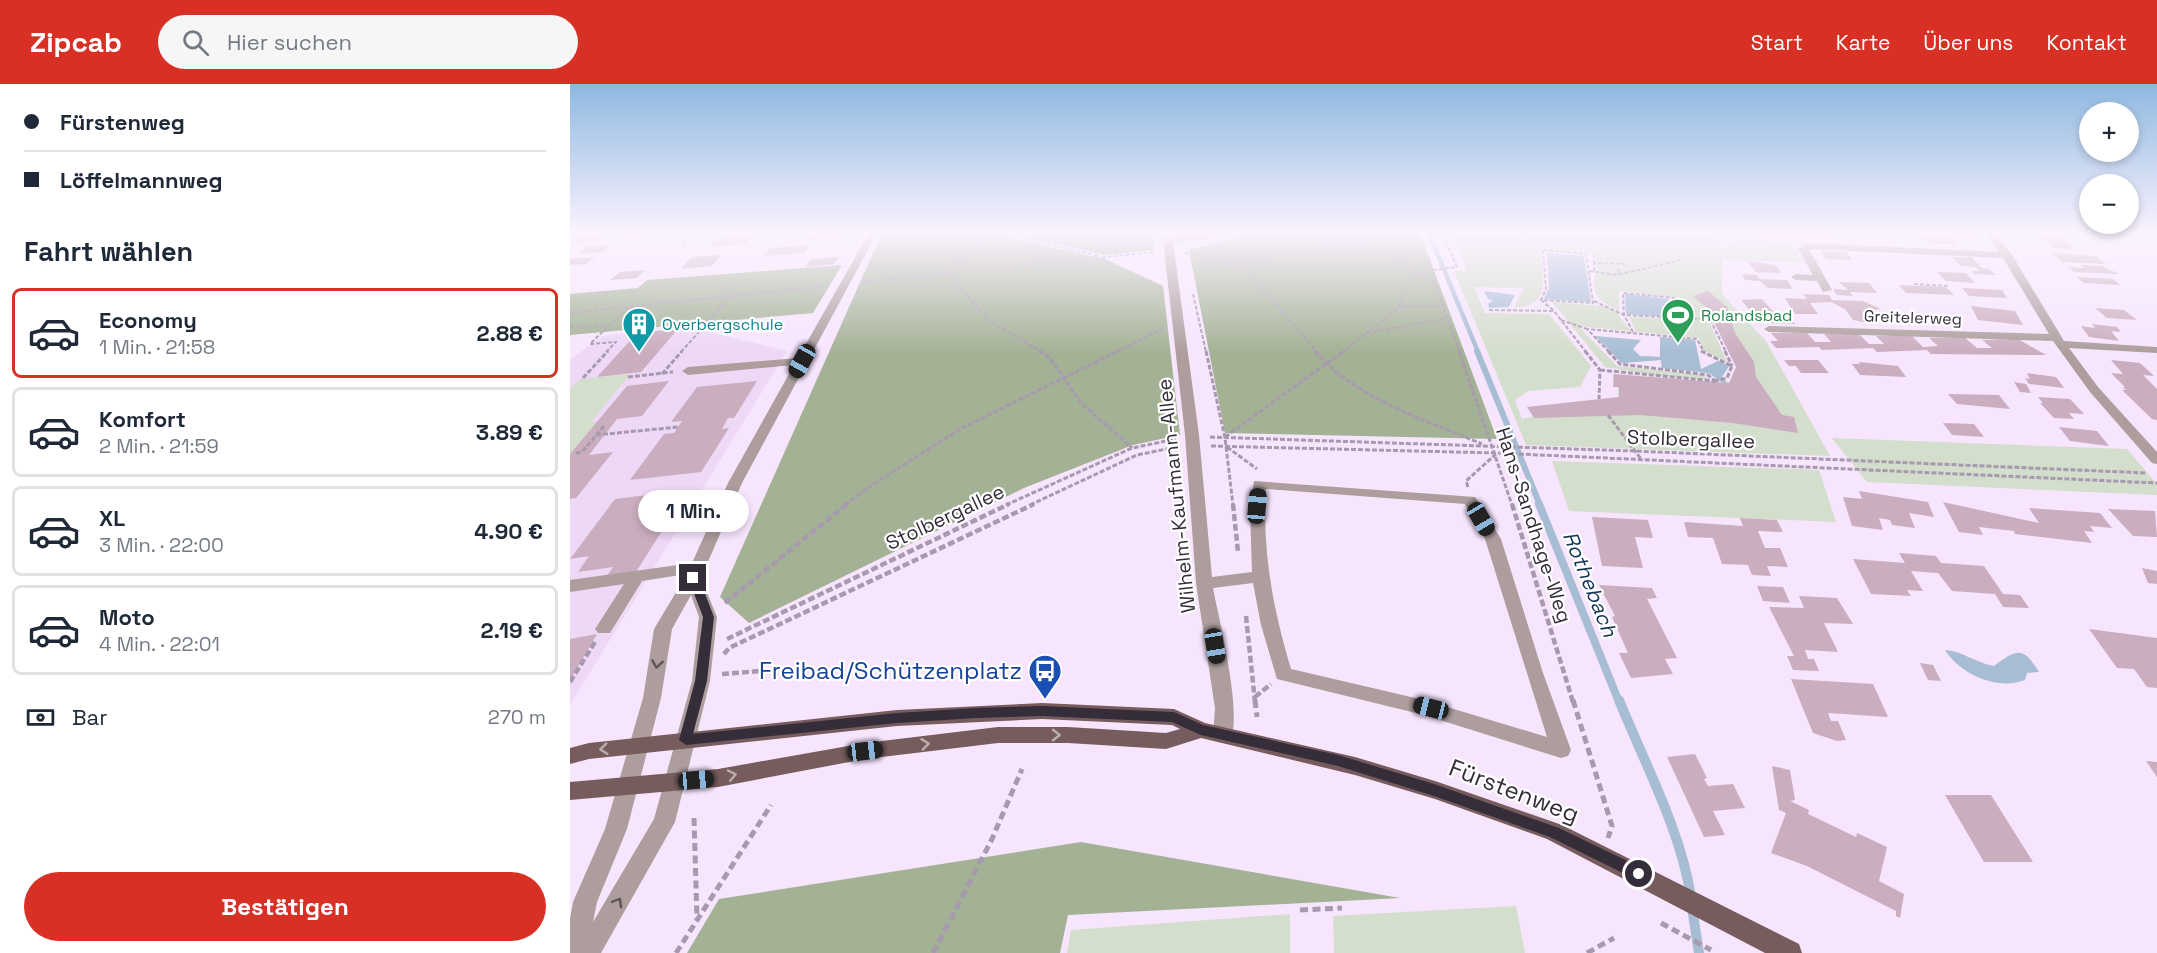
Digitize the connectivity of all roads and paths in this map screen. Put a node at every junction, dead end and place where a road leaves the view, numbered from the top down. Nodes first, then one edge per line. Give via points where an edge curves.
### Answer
1 (851, 274) edge
2 (948, 274) junction
3 (952, 274) edge
4 (1172, 274) edge
5 (1250, 274) edge
6 (1420, 274) edge
7 (1431, 274) edge
8 (1545, 274) edge
9 (1589, 274) edge
10 (1610, 274) edge
11 (1625, 274) edge
12 (1817, 274) edge
13 (2018, 274) edge
14 (1417, 275) joint
15 (1619, 275) joint
16 (1796, 277) dead end
17 (1820, 278) junction
18 (845, 284) junction
19 (1914, 284) dead end
20 (1949, 286) dead end
21 (1192, 288) dead end
22 (1827, 290) dead end
23 (732, 296) junction
24 (1676, 298) dead end
25 (1541, 300) junction
26 (1593, 300) junction
27 (1443, 306) junction
28 (627, 307) junction
29 (1399, 307) junction
30 (1489, 310) dead end
31 (1554, 311) junction
32 (570, 313) edge
33 (1624, 315) junction
34 (1447, 318) junction
35 (1177, 320) junction
36 (1560, 320) junction
37 (608, 326) junction
38 (570, 327) edge
39 (1587, 329) junction
40 (1768, 329) dead end
41 (1367, 333) junction
42 (1633, 333) junction
43 (2058, 341) junction
44 (2157, 350) edge
45 (802, 361) junction
46 (1328, 365) junction
47 (1732, 366) junction
48 (1600, 370) junction
49 (688, 371) joint
50 (662, 374) junction
51 (628, 377) dead end
52 (583, 378) dead end
53 (1064, 380) junction
54 (1717, 380) junction
55 (1599, 399) dead end
56 (1608, 415) dead end
57 (598, 427) dead end
58 (678, 427) dead end
59 (596, 435) junction
60 (1182, 438) dead end
61 (1225, 438) junction
62 (1485, 446) junction
63 (1494, 446) junction
64 (1182, 447) dead end
65 (1132, 448) junction
66 (1634, 451) junction
67 (576, 453) dead end
68 (1496, 453) junction
69 (2155, 456) edge
70 (1642, 459) junction
71 (1260, 471) dead end
72 (2157, 473) edge
73 (2157, 483) edge
74 (1470, 500) junction
75 (696, 572) junction
76 (636, 577) junction
77 (1259, 577) junction
78 (1204, 584) junction
79 (570, 586) edge
80 (725, 603) dead end
81 (604, 629) joint
82 (727, 638) dead end
83 (729, 648) dead end
84 (760, 671) dead end
85 (720, 674) dead end
86 (570, 682) edge
87 (1201, 730) junction
88 (1223, 735) junction
89 (686, 740) junction
90 (639, 745) junction
91 (570, 756) edge
92 (1022, 769) dead end
93 (674, 782) junction
94 (628, 786) junction
95 (570, 791) edge
96 (771, 805) dead end
97 (694, 818) dead end
98 (1603, 856) junction
99 (1342, 908) dead end
100 (1300, 910) dead end
101 (697, 920) junction
102 (1661, 923) dead end
103 (1614, 938) dead end
104 (1711, 950) dead end
105 (575, 953) edge
106 (588, 953) edge
107 (676, 953) edge
108 (933, 953) edge
109 (1587, 953) edge
110 (1790, 953) edge

1 - 18 street
2 - 3 path
2 - 18 path
2 - 53 path via 988,320 1049,357
4 - 35 street, Wilhelm-Kaufmann-Allee
5 - 46 path
6 - 14 path
7 - 27 path, Hans-Sandhage-Weg
8 - 25 path via 1546,289
9 - 26 path
10 - 15 path
11 - 15 path
12 - 17 street
13 - 43 street
14 - 29 path via 1402,292
16 - 17 street
17 - 22 street
18 - 23 path
18 - 45 street
19 - 20 path
21 - 61 path
23 - 28 path
23 - 50 path
24 - 33 path via 1623,292
25 - 26 path
25 - 31 path
26 - 33 path
27 - 29 path
27 - 34 path, Hans-Sandhage-Weg
28 - 32 path
28 - 37 path
29 - 41 path
30 - 31 path
31 - 36 path
33 - 42 path
33 - 47 path via 1710,319
34 - 41 path
34 - 63 path, Hans-Sandhage-Weg
35 - 53 path
35 - 78 street, Wilhelm-Kaufmann-Allee via 1192,435
36 - 39 path
36 - 48 path
37 - 38 path
37 - 52 path via 590,344 616,342
39 - 42 path
39 - 54 path via 1620,364 1708,375
40 - 43 street, Greitelerweg
41 - 46 path
42 - 47 path via 1697,339 1701,351
43 - 44 street, Greitelerweg
43 - 69 street via 2076,367
45 - 49 street
45 - 75 street via 735,483
46 - 61 path
46 - 62 path via 1378,399
47 - 54 path via 1725,379
48 - 54 path
48 - 55 path
49 - 50 path
50 - 51 path
53 - 65 path via 1081,403
53 - 80 path via 960,429 872,486
56 - 66 path
57 - 59 path via 604,426
58 - 59 path
59 - 67 path via 582,452
60 - 65 path, Stolbergallee
61 - 62 path, Stolbergallee
62 - 63 path, Stolbergallee
63 - 66 path, Stolbergallee
63 - 68 path, Hans-Sandhage-Weg
64 - 83 path, Stolbergallee via 1137,455
65 - 82 path, Stolbergallee
66 - 70 path
66 - 72 path, Stolbergallee
68 - 70 path, Stolbergallee
68 - 71 path, Stolbergallee via 1226,446
68 - 74 path via 1466,481
68 - 98 path, Hans-Sandhage-Weg via 1612,826
70 - 73 path, Stolbergallee
74 - 77 street via 1259,484 1255,528
74 - 77 street via 1493,539 1533,673 1561,750 1486,723 1283,674
75 - 76 street
75 - 89 street via 708,617 701,681
75 -> 90 street via 663,629 652,699
76 - 79 street
76 - 81 street
77 - 78 street
78 - 88 street, Wilhelm-Kaufmann-Allee via 1225,708
81 - 86 path
84 - 85 path
87 - 88 main road, Fürstenweg
87 - 89 main road, Fürstenweg via 1174,717 1042,711 897,718
93 -> 87 main road via 718,778 865,751 998,735 1166,741
88 - 98 main road, Fürstenweg via 1338,761 1434,790 1554,832
89 - 90 main road, Fürstenweg
89 - 93 street
90 -> 91 main road, Fürstenweg
90 - 94 street
92 - 108 path via 992,839
93 - 94 main road
106 -> 93 street via 664,822
94 - 95 main road
94 - 105 street via 616,829 585,902
96 - 101 path
97 - 101 path
98 - 110 main road, Fürstenweg
99 - 100 path
101 - 107 path
102 - 104 path
103 - 109 path

